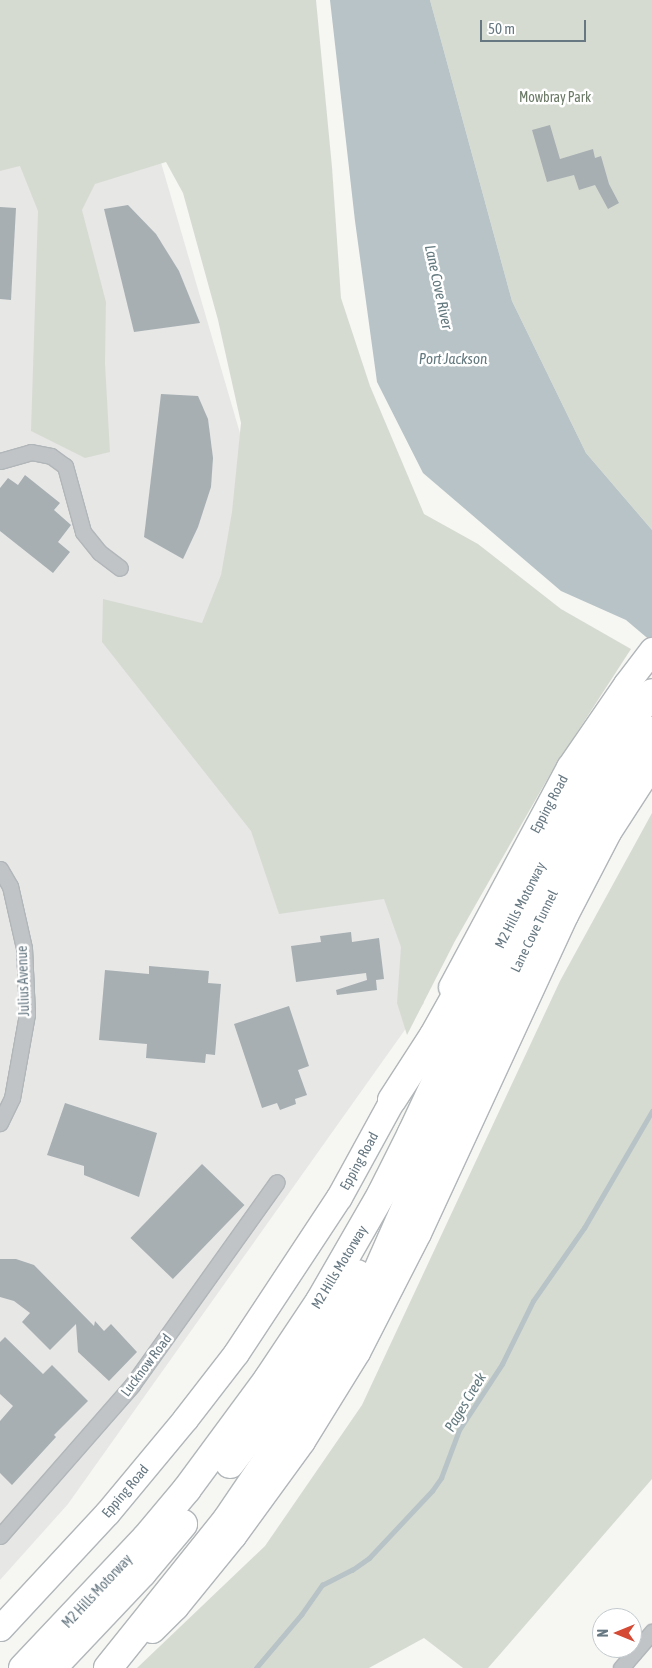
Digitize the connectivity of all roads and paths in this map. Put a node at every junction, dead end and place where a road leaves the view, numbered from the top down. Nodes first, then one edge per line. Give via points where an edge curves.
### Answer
1 (0, 461) edge
2 (120, 568) dead end
3 (652, 650) edge
4 (652, 692) edge
5 (652, 731) edge
6 (652, 764) edge
7 (570, 810) junction
8 (0, 869) edge
9 (392, 1100) junction
10 (0, 1123) edge
11 (435, 1141) junction
12 (276, 1182) dead end
13 (0, 1536) edge
14 (0, 1628) edge
15 (652, 1632) edge
16 (23, 1668) edge
17 (52, 1668) edge
18 (110, 1668) edge
19 (621, 1668) edge

1 - 2 street via 31,452 51,456 66,466 83,532 99,552
3 - 9 main road, Epping Road via 569,767
4 - 7 highway
5 - 11 highway, Lane Cove Tunnel via 613,784 556,886
6 - 18 main road via 608,832 565,915 418,1233 357,1352 302,1441 234,1536 175,1607
7 - 9 highway via 494,927 434,1035
7 - 16 highway, M2 Hills Motorway via 504,937 382,1193 320,1300 263,1386 187,1488 140,1545
8 - 10 street, Julius Avenue via 10,886 24,948 27,1014 12,1098
9 - 14 main road, Epping Road via 339,1196 236,1352 107,1513
11 - 17 highway, M2 Hills Motorway via 348,1291 276,1402 142,1573
11 - 18 highway via 374,1279 308,1400 228,1518
12 - 13 street, Lucknow Road via 132,1386
15 - 19 street

